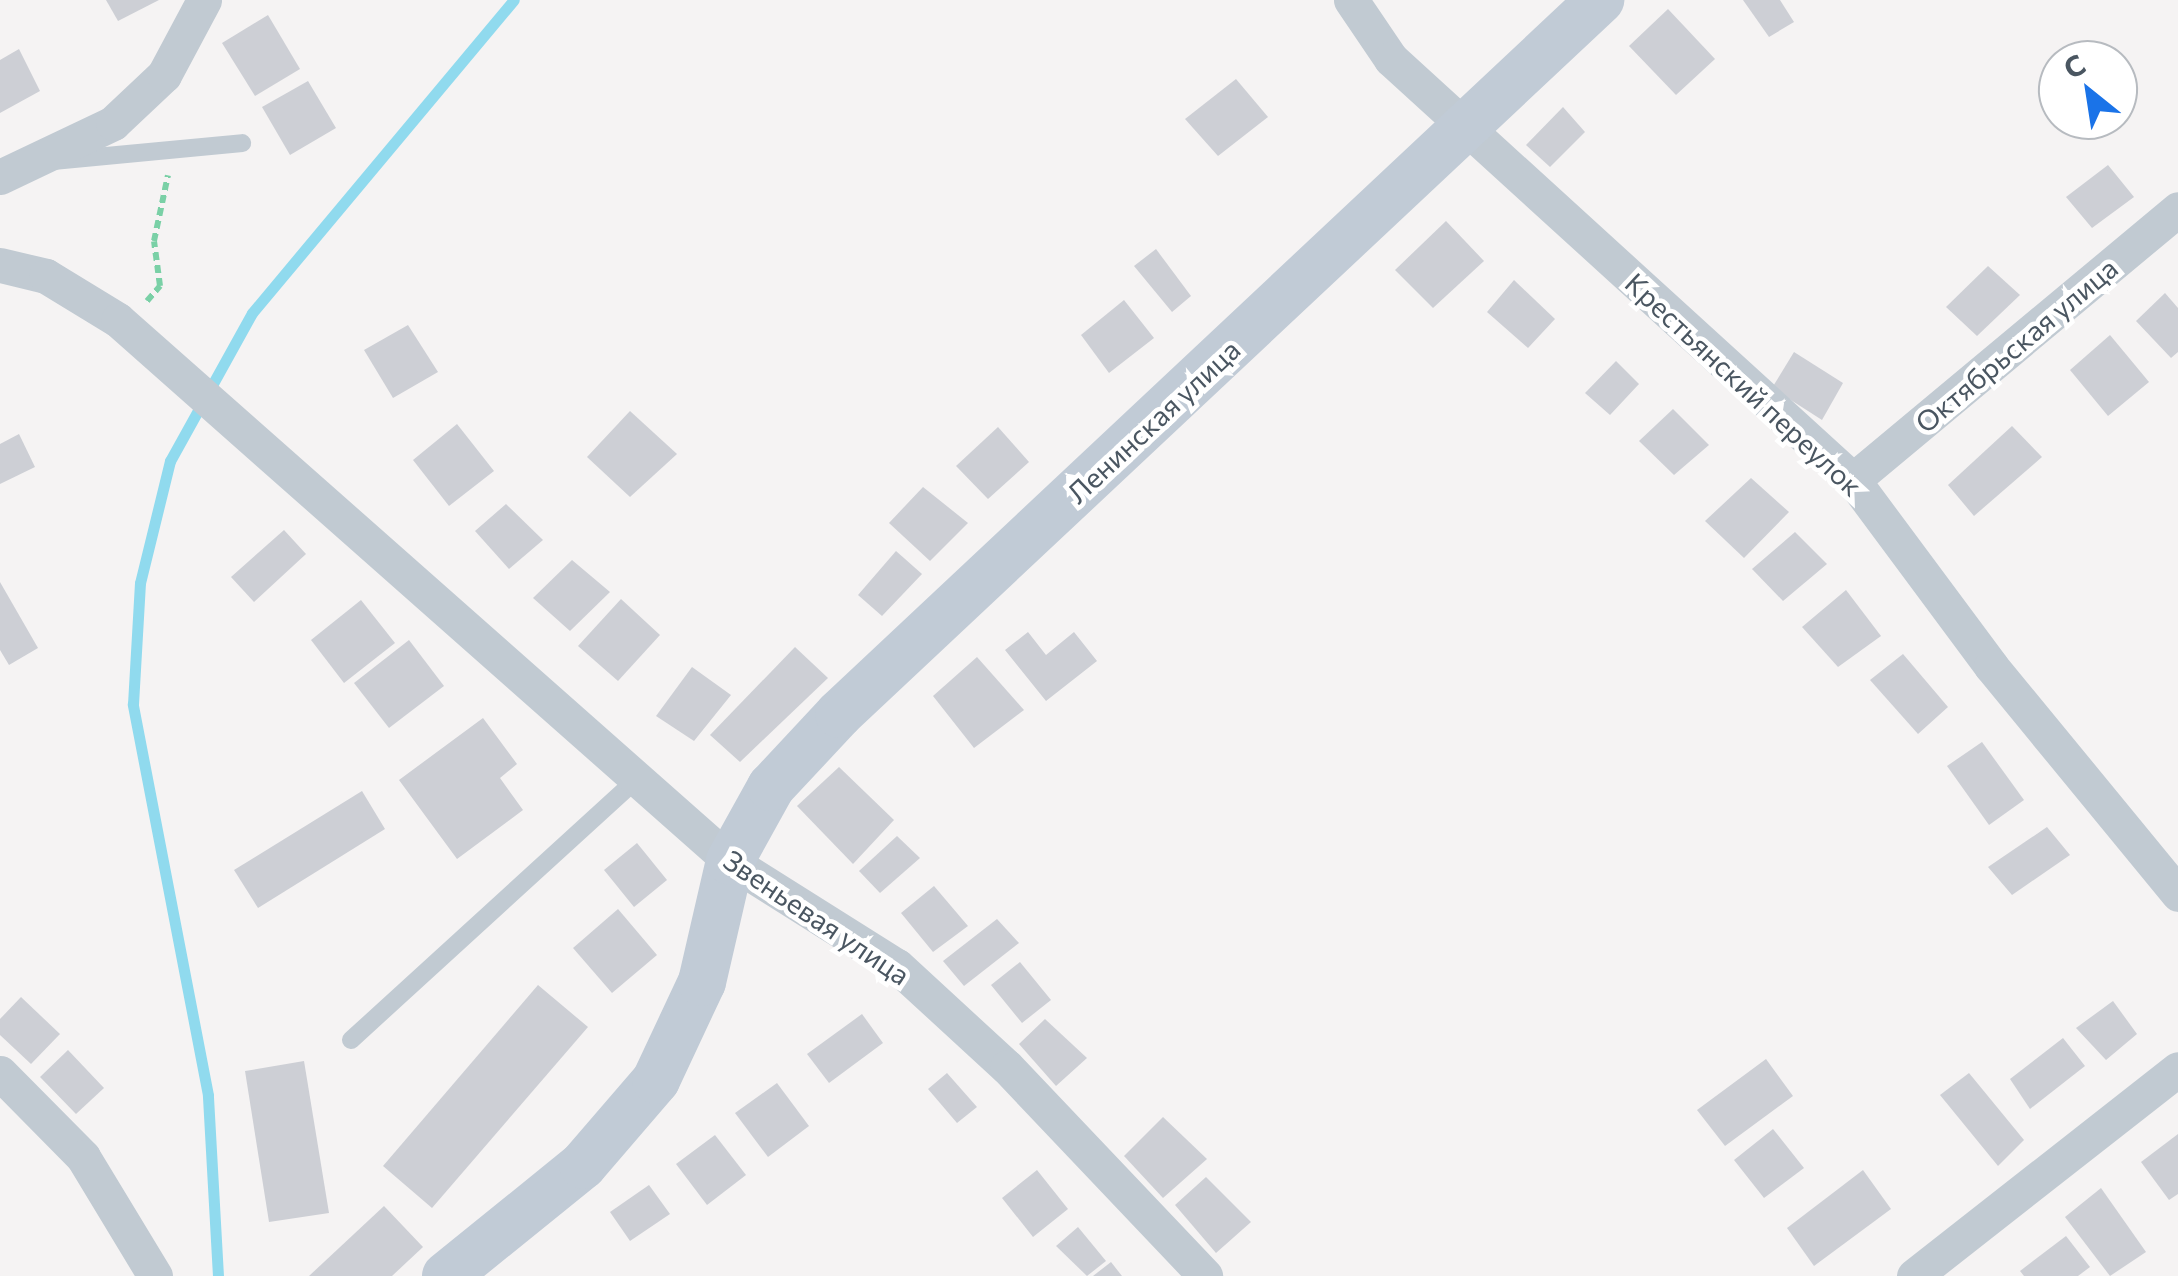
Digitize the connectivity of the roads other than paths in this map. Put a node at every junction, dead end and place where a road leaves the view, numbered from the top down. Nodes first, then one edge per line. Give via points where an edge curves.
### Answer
1 (204, 0) edge
2 (1351, 0) edge
3 (1600, 0) edge
4 (1468, 127) junction
5 (242, 143) dead end
6 (38, 162) junction
7 (0, 177) edge
8 (2178, 210) edge
9 (0, 266) edge
10 (1853, 480) junction
11 (637, 779) junction
12 (730, 862) junction
13 (2178, 894) edge
14 (350, 1040) dead end
15 (2178, 1069) edge
16 (0, 1073) edge
17 (155, 1276) edge
18 (446, 1276) edge
19 (1204, 1276) edge
20 (1914, 1276) edge

1 - 6 street via 164,75 113,123
2 - 4 street, Крестьянский переулок via 1391,59
3 - 4 street, Ленинская улица
4 - 10 street, Крестьянский переулок
4 - 12 street, Ленинская улица via 839,714 771,787
5 - 6 lane
6 - 7 street
8 - 10 street, Октябрьская улица
9 - 11 street, Звеньевая улица via 46,276 126,327
10 - 13 street, Крестьянский переулок via 1991,666
11 - 12 street, Звеньевая улица
11 - 14 lane
12 - 18 street, Ленинская улица via 702,982 656,1080 583,1165
12 - 19 street, Звеньевая улица via 897,966 1007,1067
15 - 20 street
16 - 17 street via 82,1157

